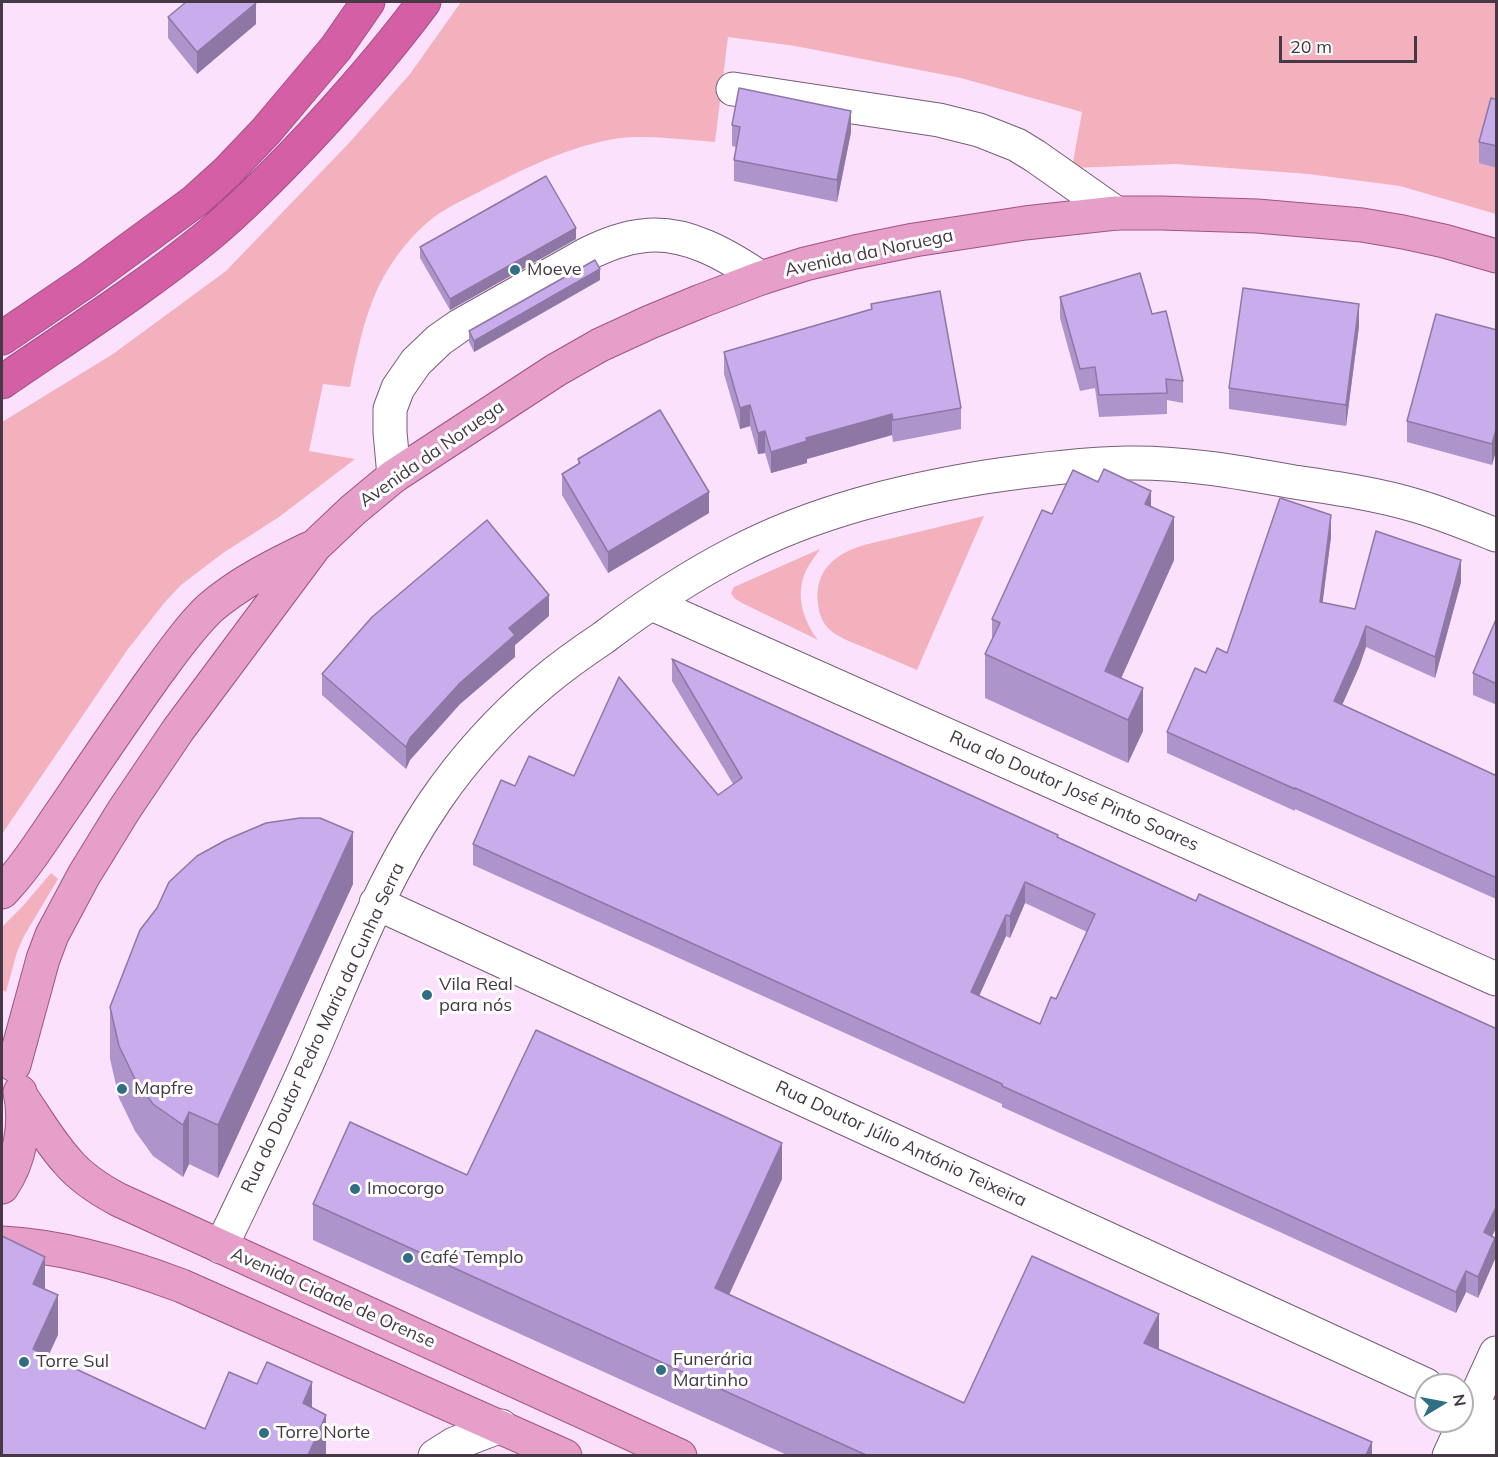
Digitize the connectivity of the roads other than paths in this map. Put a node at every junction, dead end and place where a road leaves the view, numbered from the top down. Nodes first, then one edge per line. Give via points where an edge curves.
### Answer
1 (368, 2) edge
2 (424, 2) edge
3 (733, 89) dead end
4 (1116, 213) junction
5 (1497, 256) edge
6 (761, 278) junction
7 (2, 338) edge
8 (2, 382) edge
9 (394, 476) junction
10 (1497, 535) edge
11 (315, 546) junction
12 (652, 604) junction
13 (2, 892) edge
14 (376, 903) junction
15 (1497, 979) edge
16 (12, 1068) edge
17 (2, 1187) edge
18 (2, 1243) edge
19 (222, 1247) junction
20 (1497, 1353) edge
21 (1414, 1379) edge
22 (1477, 1408) edge
23 (501, 1426) junction
24 (435, 1455) edge
25 (565, 1455) edge
26 (680, 1455) edge
27 (1449, 1455) edge
28 (1479, 1455) edge

1 - 7 highway via 336,48 227,172 195,201
2 - 8 highway via 344,101 276,173 210,234 146,284
3 - 4 street via 939,120 979,130 1017,145
4 - 5 main road, Avenida da Noruega via 1257,216 1362,225
4 - 6 main road, Avenida da Noruega via 914,240
6 - 9 main road, Avenida da Noruega via 600,345
6 - 9 street via 698,243 661,235 622,240 585,255 459,326 416,362 398,388 390,409
9 - 11 main road, Avenida da Noruega
10 - 12 street, Rua do Doutor Pedro Maria da Cunha Serra via 1416,506 1266,477 1182,465 1068,466 941,484 839,510 739,551
11 - 13 main road via 242,585 198,621
11 - 16 main road via 178,730 84,875 43,959
12 - 14 street, Rua do Doutor Pedro Maria da Cunha Serra via 543,683 475,750 436,799
12 - 15 street, Rua do Doutor José Pinto Soares
14 - 19 street, Rua do Doutor Pedro Maria da Cunha Serra
14 - 21 street, Rua Doutor Júlio António Teixeira
16 - 17 main road via 23,1126 17,1156
16 - 19 main road, Avenida Cidade de Orense via 49,1138 67,1162 96,1187
18 - 23 main road via 64,1251 163,1279
19 - 26 main road, Avenida Cidade de Orense
20 - 22 street
22 - 27 street
22 - 28 street
23 - 24 street
23 - 25 main road

